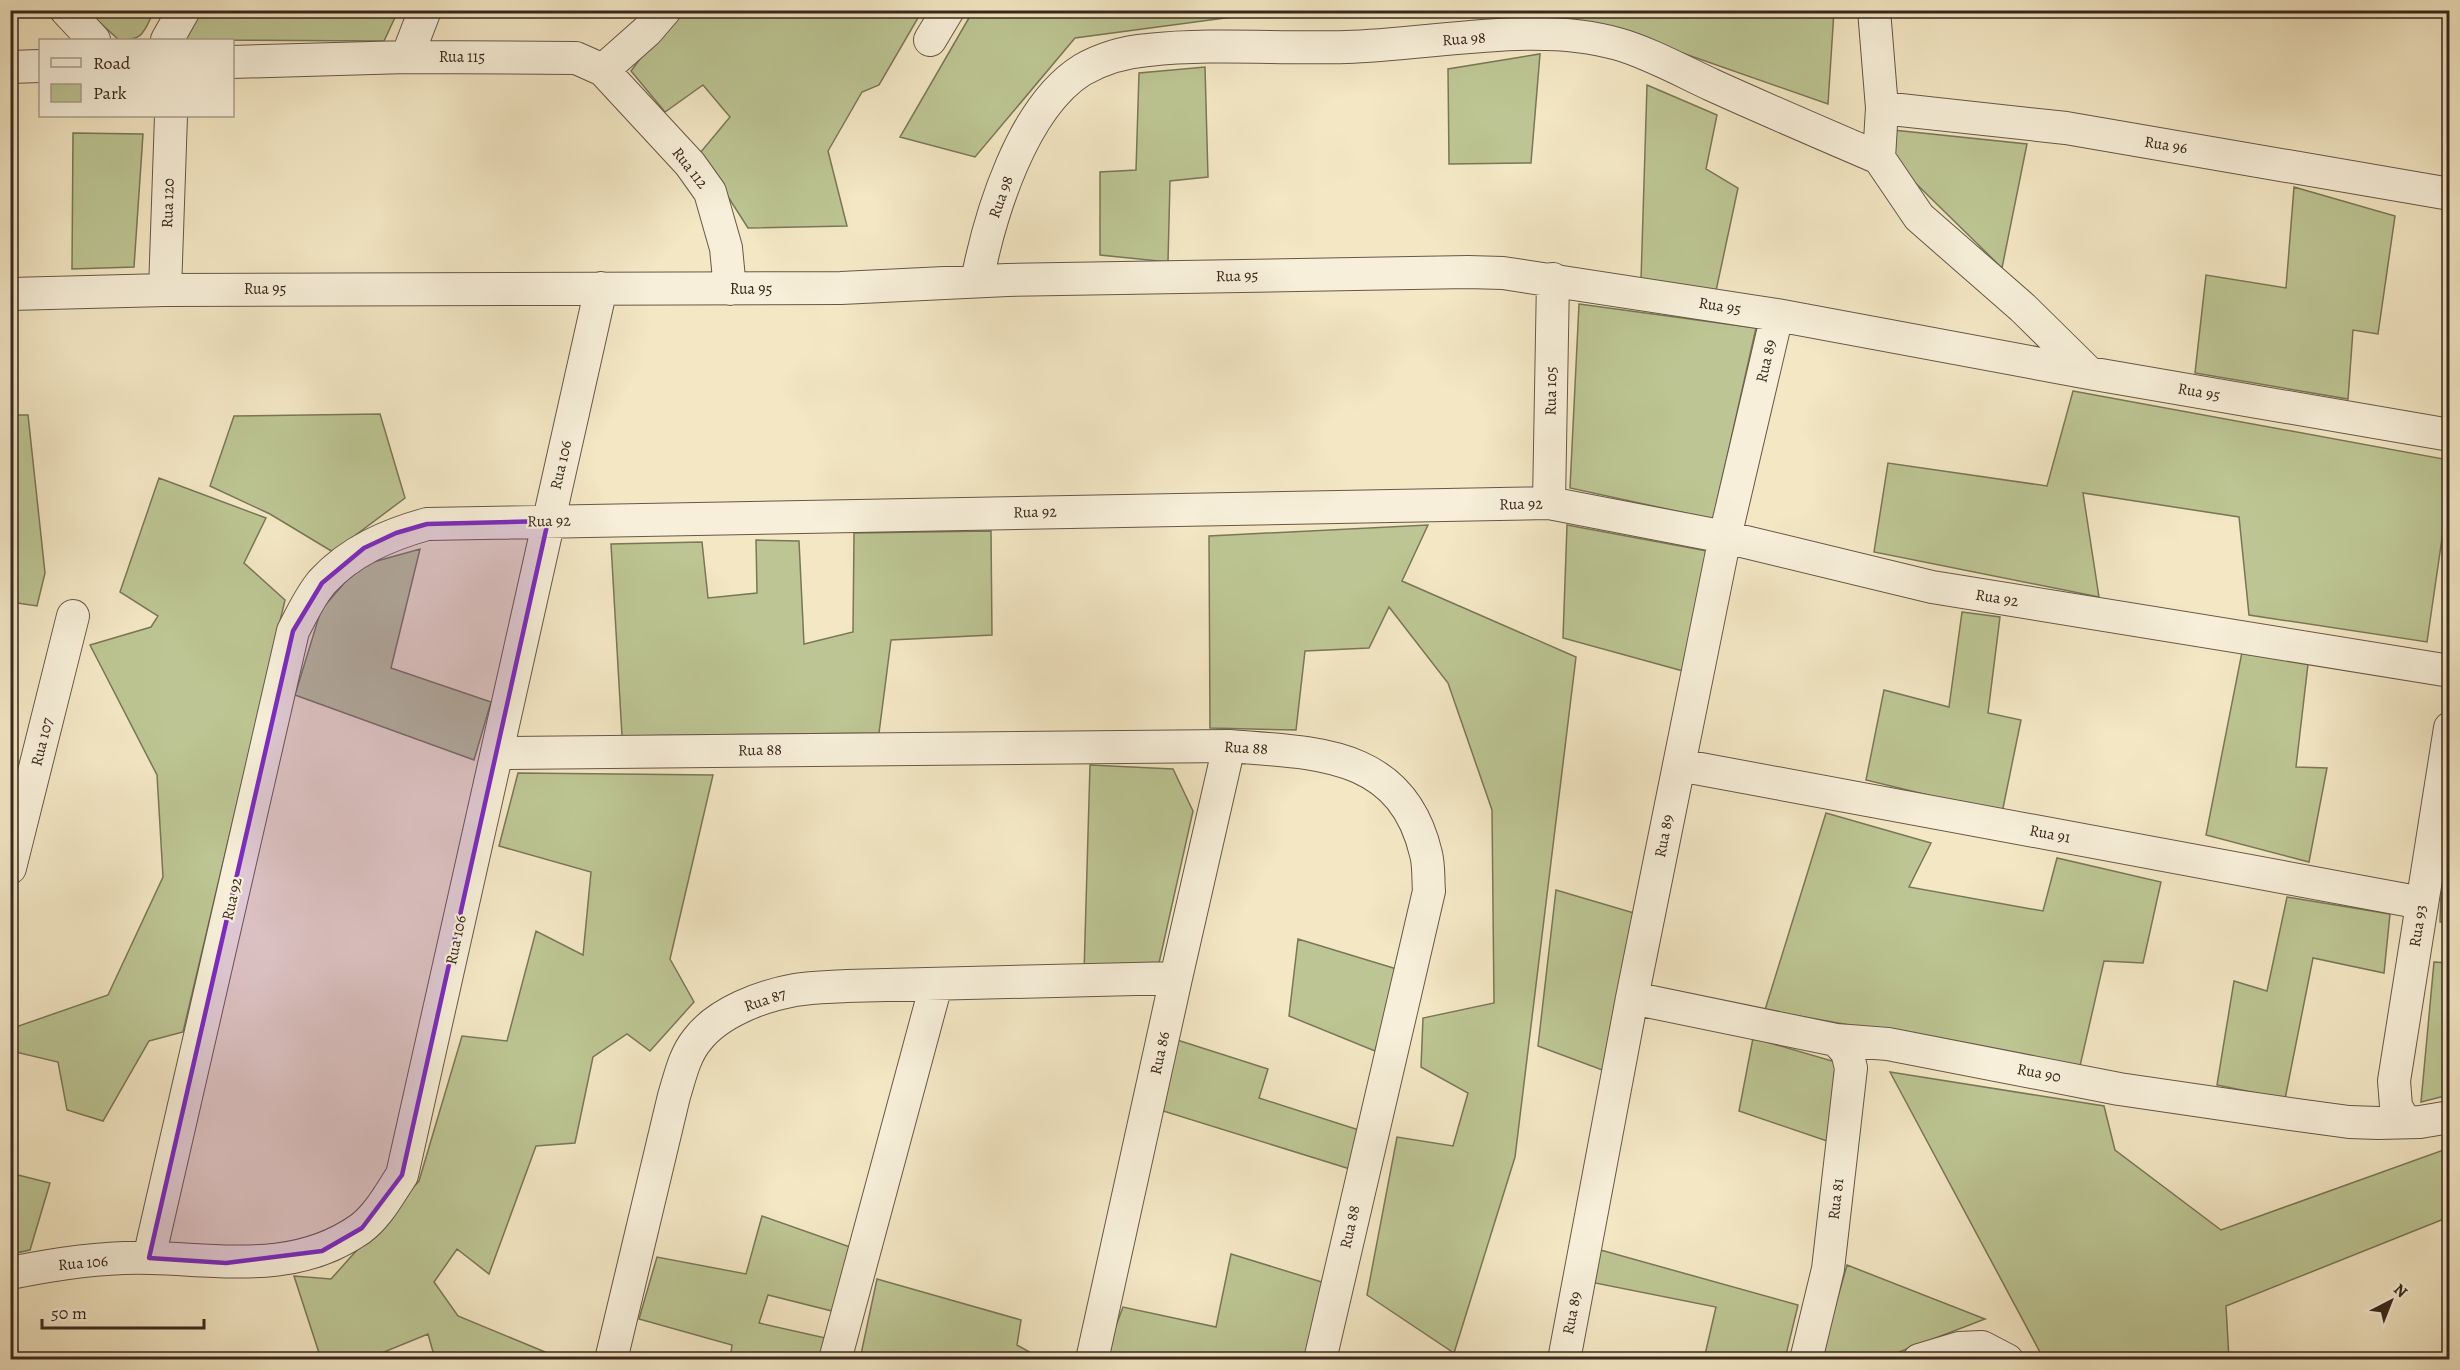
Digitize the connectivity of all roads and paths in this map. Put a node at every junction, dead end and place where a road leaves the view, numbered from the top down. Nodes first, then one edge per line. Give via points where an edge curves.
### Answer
1 (66, 10) edge
2 (184, 10) edge
3 (425, 10) edge
4 (665, 10) edge
5 (948, 10) edge
6 (1874, 10) edge
7 (93, 39) edge
8 (168, 39) edge
9 (930, 40) dead end
10 (408, 57) junction
11 (234, 62) edge
12 (39, 66) edge
13 (10, 67) edge
14 (603, 70) junction
15 (1882, 108) junction
16 (171, 117) edge
17 (1878, 158) junction
18 (2450, 194) edge
19 (1553, 279) junction
20 (977, 281) junction
21 (601, 288) junction
22 (730, 289) junction
23 (165, 290) junction
24 (10, 294) edge
25 (1777, 315) junction
26 (2089, 373) junction
27 (2450, 435) edge
28 (1549, 503) junction
29 (549, 521) junction
30 (1725, 537) junction
31 (72, 616) dead end
32 (2450, 671) edge
33 (2450, 728) edge
34 (1229, 746) junction
35 (497, 753) junction
36 (1679, 765) junction
37 (10, 868) edge
38 (2422, 903) junction
39 (1176, 978) junction
40 (936, 985) junction
41 (1632, 998) junction
42 (1836, 1040) junction
43 (2450, 1117) edge
44 (2404, 1121) junction
45 (149, 1258) junction
46 (10, 1273) edge
47 (611, 1359) edge
48 (835, 1359) edge
49 (1092, 1359) edge
50 (1320, 1359) edge
51 (1564, 1359) edge
52 (1806, 1359) edge
53 (1919, 1359) edge
54 (2007, 1359) edge

1 - 7 street
2 - 8 street
3 - 10 street
4 - 14 street
5 - 9 street
6 - 15 street
10 - 11 street, Rua 115
10 - 14 street, Rua 115 via 576,58
12 - 13 street
14 - 22 street, Rua 112 via 690,164 710,192 726,248
15 - 17 street
15 - 18 street, Rua 96 via 2066,128
16 - 23 street, Rua 120
17 - 20 street, Rua 98 via 1619,44 1570,35 1527,34 1348,47 1148,50 1109,56 1080,72 1047,100 1018,152 984,243
17 - 26 street via 1919,217 2023,308
19 - 20 street, Rua 95 via 1468,272
19 - 25 street, Rua 95
19 - 28 street, Rua 105
20 - 22 street, Rua 95
21 - 22 street, Rua 95
21 - 23 street, Rua 95
21 - 29 street, Rua 106
23 - 24 street, Rua 95
25 - 26 street, Rua 95
25 - 30 street, Rua 89
26 - 27 street, Rua 95
28 - 29 street, Rua 92
28 - 30 street, Rua 92
29 - 35 street, Rua 106
29 - 45 street, Rua 92 via 427,524 396,533 344,563 307,604 293,631
30 - 32 street, Rua 92 via 1932,587
30 - 36 street, Rua 89
31 - 37 street, Rua 107
33 - 38 street, Rua 93
34 - 35 street, Rua 88
34 - 39 street, Rua 86
34 - 50 street, Rua 88 via 1335,758 1370,771 1397,792 1415,822 1427,855 1429,891
35 - 45 street, Rua 106 via 402,1175 384,1202 362,1228 322,1251 279,1260 226,1263
36 - 38 street, Rua 91
36 - 41 street, Rua 89
38 - 44 street, Rua 93 via 2394,1081 2396,1106
39 - 40 street, Rua 87
39 - 49 street, Rua 86
40 - 47 street, Rua 87 via 795,990 729,1013 698,1038 686,1057 674,1096
40 - 48 street
41 - 42 street, Rua 90
41 - 51 street, Rua 89
42 - 44 street, Rua 90 via 1888,1044 2119,1089 2290,1114 2349,1122
42 - 52 street, Rua 81 via 1846,1052 1851,1068 1828,1269
43 - 44 street, Rua 90
45 - 46 street, Rua 106
53 - 54 street via 1959,1348 1982,1347

